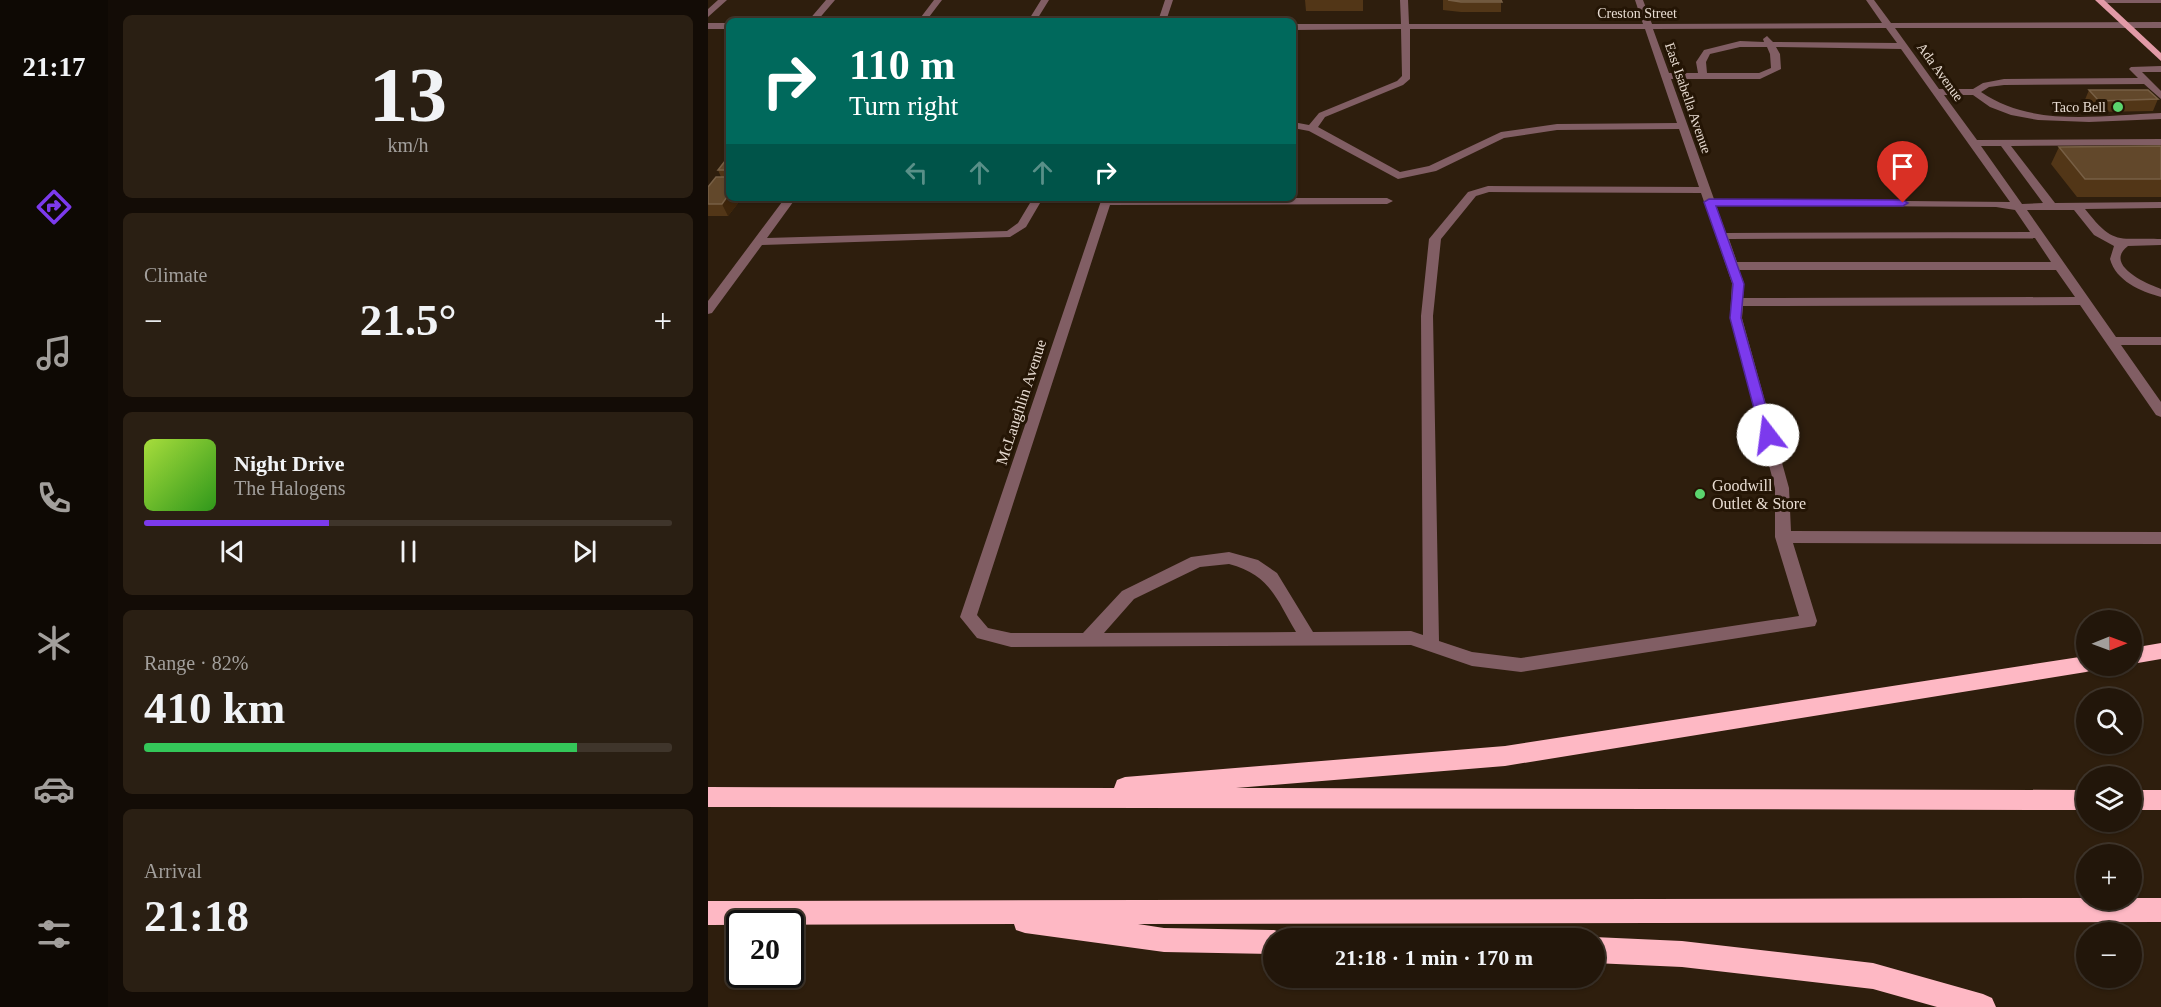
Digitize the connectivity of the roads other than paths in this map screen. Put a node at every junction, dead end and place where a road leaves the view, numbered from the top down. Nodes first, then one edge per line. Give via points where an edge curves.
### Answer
1 (723, 0) edge
2 (831, 0) edge
3 (938, 0) edge
4 (1045, 0) edge
5 (1169, 0) edge
6 (1404, 0) edge
7 (1639, 0) edge
8 (1870, 0) edge
9 (2100, 0) edge
10 (2161, 0) edge
11 (708, 14) edge
12 (815, 18) edge
13 (924, 18) edge
14 (1034, 18) edge
15 (1163, 18) edge
16 (2127, 24) junction
17 (1890, 25) junction
18 (2161, 25) edge
19 (708, 26) edge
20 (726, 26) edge
21 (1757, 26) junction
22 (1296, 27) edge
23 (1404, 27) junction
24 (1650, 27) junction
25 (1770, 45) junction
26 (1905, 46) junction
27 (2161, 58) edge
28 (2161, 69) edge
29 (1666, 76) junction
30 (1703, 76) junction
31 (2146, 81) junction
32 (1937, 92) junction
33 (1975, 92) junction
34 (2161, 96) edge
35 (2161, 116) edge
36 (1296, 125) edge
37 (1682, 126) junction
38 (1312, 128) junction
39 (2161, 142) edge
40 (1974, 143) junction
41 (2004, 143) junction
42 (1707, 196) junction
43 (789, 201) edge
44 (1036, 201) edge
45 (1106, 201) edge
46 (1296, 201) edge
47 (1387, 201) dead end
48 (2161, 205) edge
49 (2050, 206) junction
50 (2077, 206) junction
51 (2019, 207) junction
52 (2038, 235) junction
53 (1721, 236) junction
54 (757, 242) junction
55 (2161, 242) edge
56 (2122, 245) junction
57 (1732, 266) junction
58 (2060, 266) junction
59 (2161, 292) edge
60 (2084, 301) junction
61 (1737, 302) junction
62 (708, 310) edge
63 (2112, 341) junction
64 (2161, 341) edge
65 (2156, 399) edge
66 (2161, 412) edge
67 (1783, 537) junction
68 (2161, 537) edge
69 (1087, 639) junction
70 (1309, 639) junction
71 (1431, 645) junction
72 (2161, 651) edge
73 (2142, 654) edge
74 (2076, 666) edge
75 (708, 797) edge
76 (995, 797) junction
77 (2076, 800) edge
78 (2142, 800) edge
79 (2161, 800) edge
80 (2161, 910) edge
81 (708, 912) edge
82 (958, 912) junction
83 (1263, 942) edge
84 (1605, 950) edge
85 (1983, 1007) edge

1 - 11 street
2 - 12 street
3 - 13 street
4 - 14 street
5 - 15 street
6 - 23 street
7 - 24 street, East Isabella Avenue
8 - 17 street, Ada Avenue
9 - 10 street
9 - 16 main road
16 - 17 street, Creston Street
16 - 18 street, Creston Street
16 - 27 main road
17 - 21 street, Creston Street
17 - 26 street, Ada Avenue
19 - 20 street
21 - 24 street, Creston Street
21 - 25 street
22 - 23 street, Creston Street
23 - 24 street, Creston Street
23 - 38 street via 1407,77 1322,115
24 - 29 street, East Isabella Avenue
25 - 26 street
25 - 30 street via 1740,44 1707,52 1701,62
25 - 30 street via 1776,69 1760,76
26 - 32 street, Ada Avenue
28 - 31 street via 2134,69
29 - 30 street
29 - 37 street, East Isabella Avenue
31 - 33 street via 2004,82 1986,85
31 - 34 street
32 - 33 street
32 - 40 street, Ada Avenue
33 - 35 street via 1985,102 2021,117
36 - 38 street
37 - 38 street via 1557,127 1502,135 1432,169 1398,176
37 - 42 street, East Isabella Avenue
39 - 41 street
40 - 41 street
40 - 51 street, Ada Avenue
41 - 49 street
42 - 51 street
42 - 53 street, East Isabella Avenue
42 - 71 street via 1488,189 1472,194 1435,239 1427,316
43 - 54 street
44 - 54 street via 1022,225 1010,234
45 - 69 street, McLaughlin Avenue via 968,617 983,633 1011,640
46 - 47 street
48 - 50 street
49 - 50 street
49 - 51 street
50 - 56 street via 2098,233
51 - 52 street, Ada Avenue
52 - 53 street
52 - 58 street, Ada Avenue
53 - 57 street, East Isabella Avenue
54 - 62 street
55 - 56 street
56 - 59 street via 2116,254 2116,264 2124,274
57 - 58 street
57 - 61 street, East Isabella Avenue via 1738,284
58 - 60 street, Ada Avenue
60 - 61 street
60 - 63 street, Ada Avenue
61 - 67 street, East Isabella Avenue via 1736,318 1782,488
63 - 64 street
63 - 65 street, Ada Avenue
65 - 66 street, Ada Avenue
67 - 68 street
67 - 71 street, East Isabella Avenue via 1809,621 1521,664 1472,659
69 - 70 street
69 - 70 street via 1128,595 1197,561 1229,558 1252,564 1272,577
70 - 71 street via 1411,638
72 - 73 highway
74 - 76 highway via 1505,756
75 - 76 highway
76 - 77 highway
78 - 79 highway
80 - 82 highway
81 - 82 highway
82 - 83 highway via 1164,940
84 - 85 highway via 1682,954 1873,976

